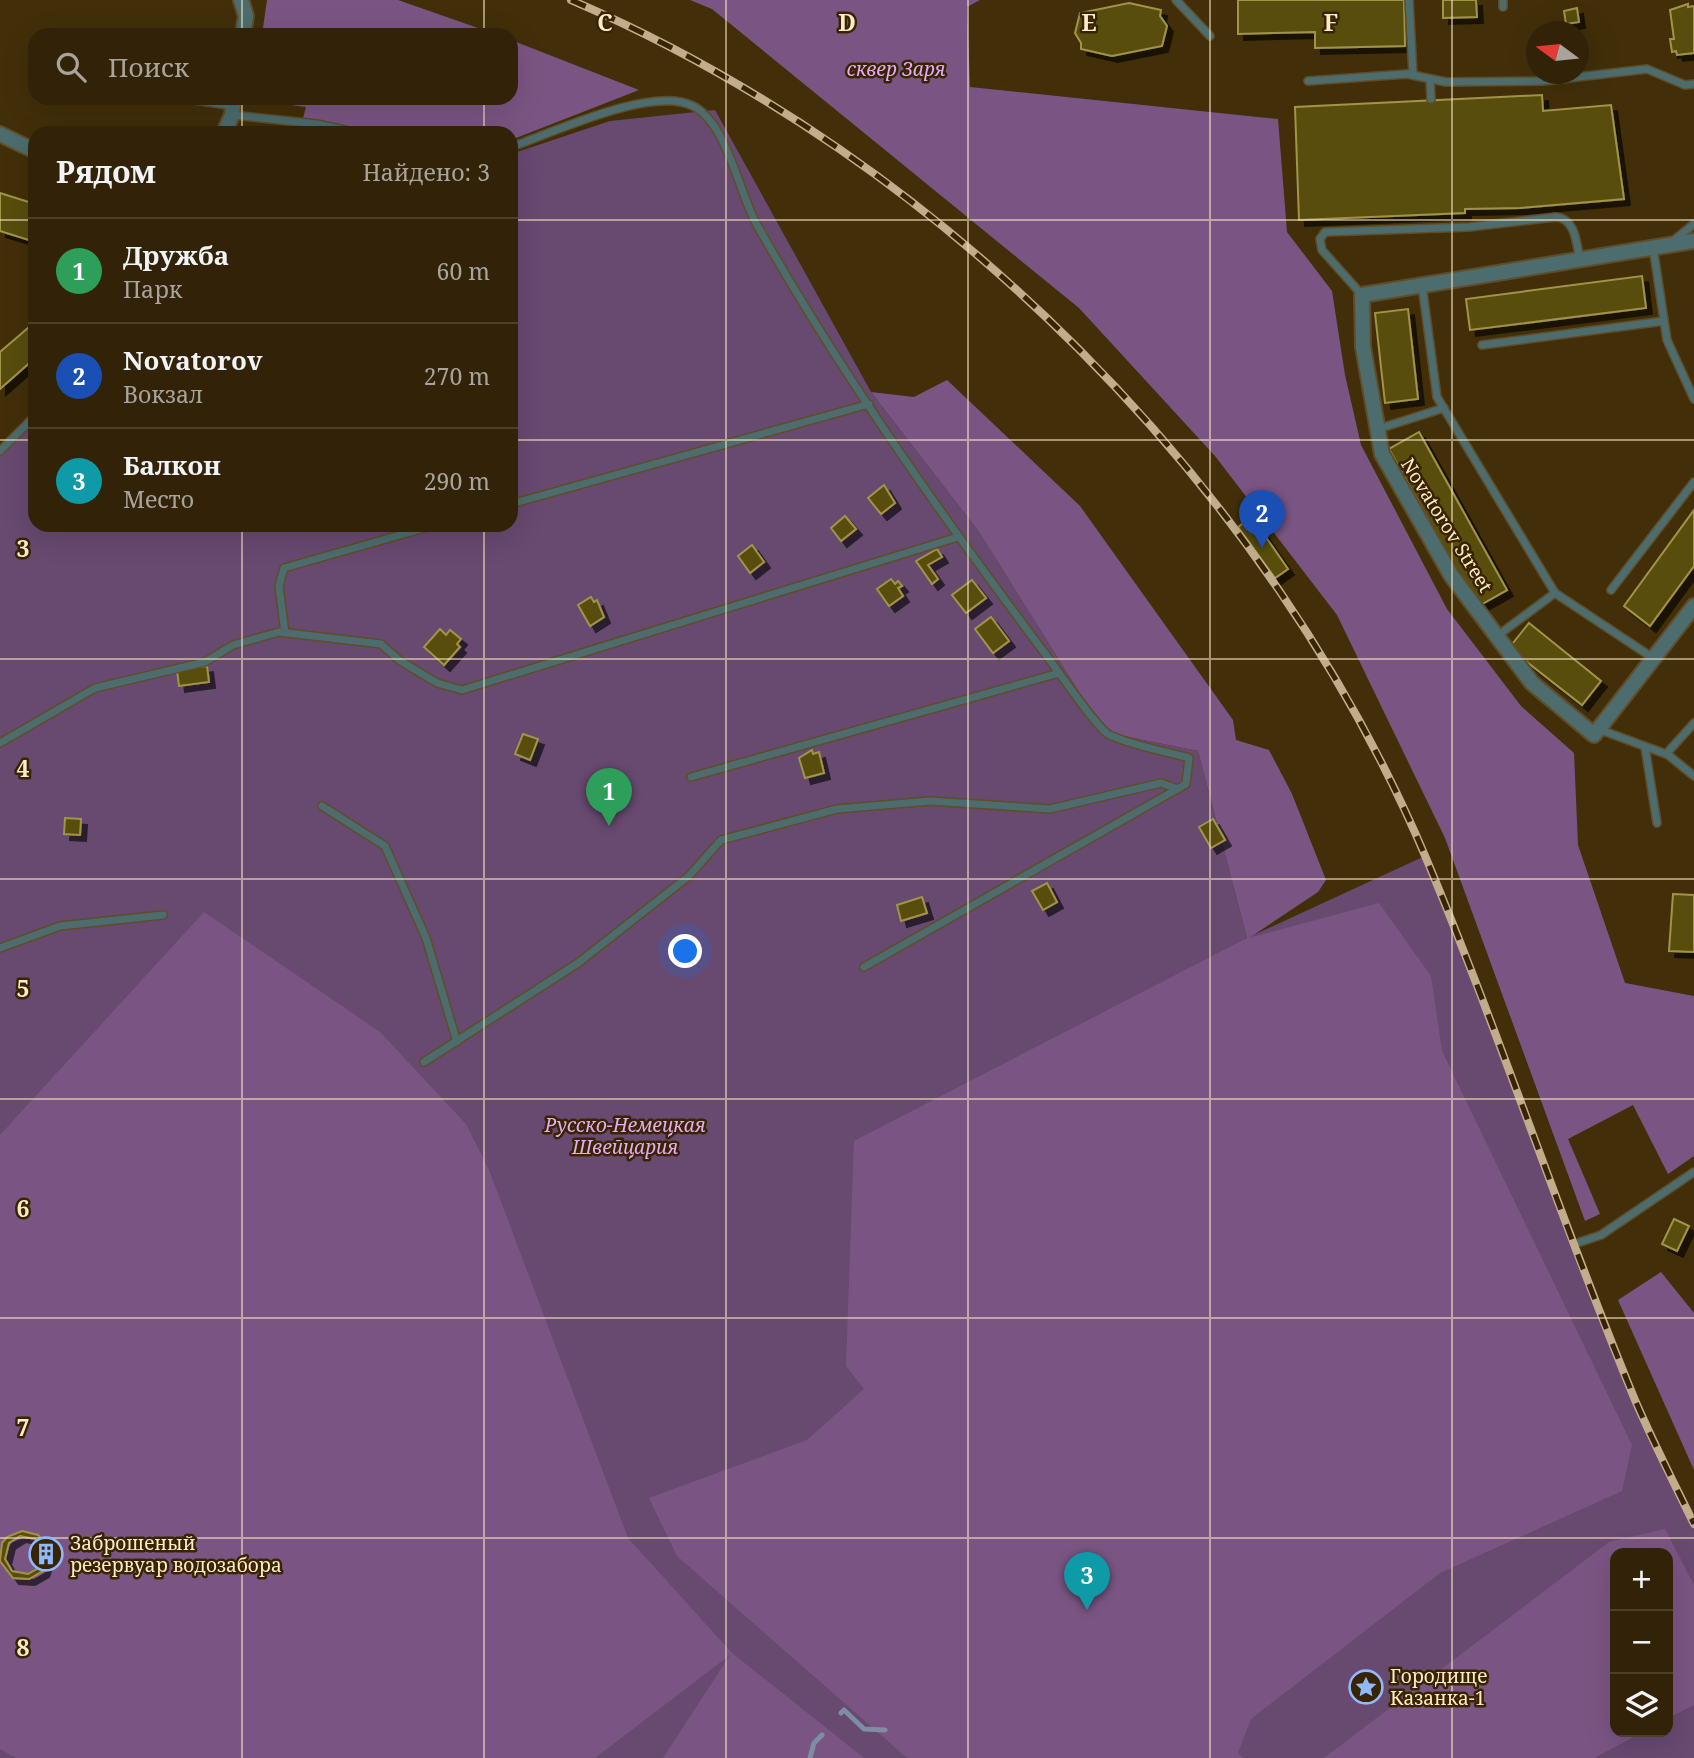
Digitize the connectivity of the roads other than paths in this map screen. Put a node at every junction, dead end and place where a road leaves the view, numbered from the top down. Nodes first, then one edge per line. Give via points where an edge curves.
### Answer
1 (241, 0) edge
2 (1176, 0) edge
3 (1409, 0) edge
4 (244, 28) edge
5 (1210, 36) dead end
6 (1413, 75) junction
7 (1430, 79) junction
8 (1308, 81) dead end
9 (1694, 84) edge
10 (1431, 99) dead end
11 (233, 107) edge
12 (226, 126) edge
13 (326, 126) edge
14 (0, 134) edge
15 (518, 144) edge
16 (28, 148) edge
17 (1694, 224) edge
18 (1694, 240) edge
19 (1670, 243) junction
20 (1653, 247) junction
21 (1580, 259) junction
22 (1422, 285) junction
23 (1362, 295) junction
24 (1664, 321) junction
25 (1482, 345) dead end
26 (1694, 399) edge
27 (869, 404) junction
28 (1444, 408) junction
29 (28, 423) edge
30 (1377, 429) junction
31 (0, 451) edge
32 (1694, 482) edge
33 (518, 502) edge
34 (410, 532) edge
35 (958, 537) junction
36 (1611, 590) dead end
37 (1555, 593) junction
38 (1694, 606) edge
39 (285, 633) junction
40 (1497, 636) junction
41 (1653, 658) junction
42 (1059, 673) junction
43 (1694, 723) edge
44 (1598, 729) junction
45 (0, 743) edge
46 (1645, 747) junction
47 (1667, 754) junction
48 (1694, 776) edge
49 (691, 777) dead end
50 (1178, 789) junction
51 (322, 807) dead end
52 (1657, 823) dead end
53 (163, 915) dead end
54 (0, 948) edge
55 (864, 967) dead end
56 (457, 1042) junction
57 (424, 1062) dead end
58 (1694, 1172) edge
59 (1580, 1242) dead end

1 - 4 street
2 - 5 lane
3 - 6 lane
6 - 7 lane
6 - 8 lane
7 - 9 lane via 1543,81 1647,69 1685,85
7 - 10 lane
11 - 12 street
11 - 13 lane
14 - 16 street
15 - 27 lane via 606,113 653,102 680,100 695,106 712,123 756,223
17 - 19 lane
18 - 19 street
19 - 20 street
20 - 21 street
20 - 24 lane
21 - 22 street
21 - 23 lane via 1571,226 1556,217 1475,227 1325,232 1320,239 1322,250
22 - 23 street
22 - 28 lane via 1437,397
23 - 30 street, Novatorov Street via 1363,347
24 - 25 lane
24 - 26 lane via 1667,340
27 - 33 lane
27 - 35 lane
28 - 30 lane
28 - 37 lane
29 - 31 lane
30 - 40 street, Novatorov Street via 1382,454 1451,575
32 - 36 lane
34 - 39 lane via 284,568 279,586
35 - 39 lane via 462,690 437,683 381,644
35 - 42 lane
37 - 40 lane
37 - 41 lane
38 - 41 street
39 - 45 lane via 233,645 205,662 95,688
40 - 44 street, Novatorov Street via 1532,683 1594,735
41 - 44 street
42 - 49 lane
42 - 50 lane via 1107,734 1189,758 1186,784
43 - 47 lane
44 - 46 lane
46 - 47 lane
46 - 52 lane
47 - 48 lane
50 - 55 lane
50 - 56 lane via 1161,783 1050,809 930,801 837,809 721,840 689,876 578,963
51 - 56 lane via 385,846 426,938
53 - 54 lane via 60,926
56 - 57 lane
58 - 59 lane via 1601,1235

